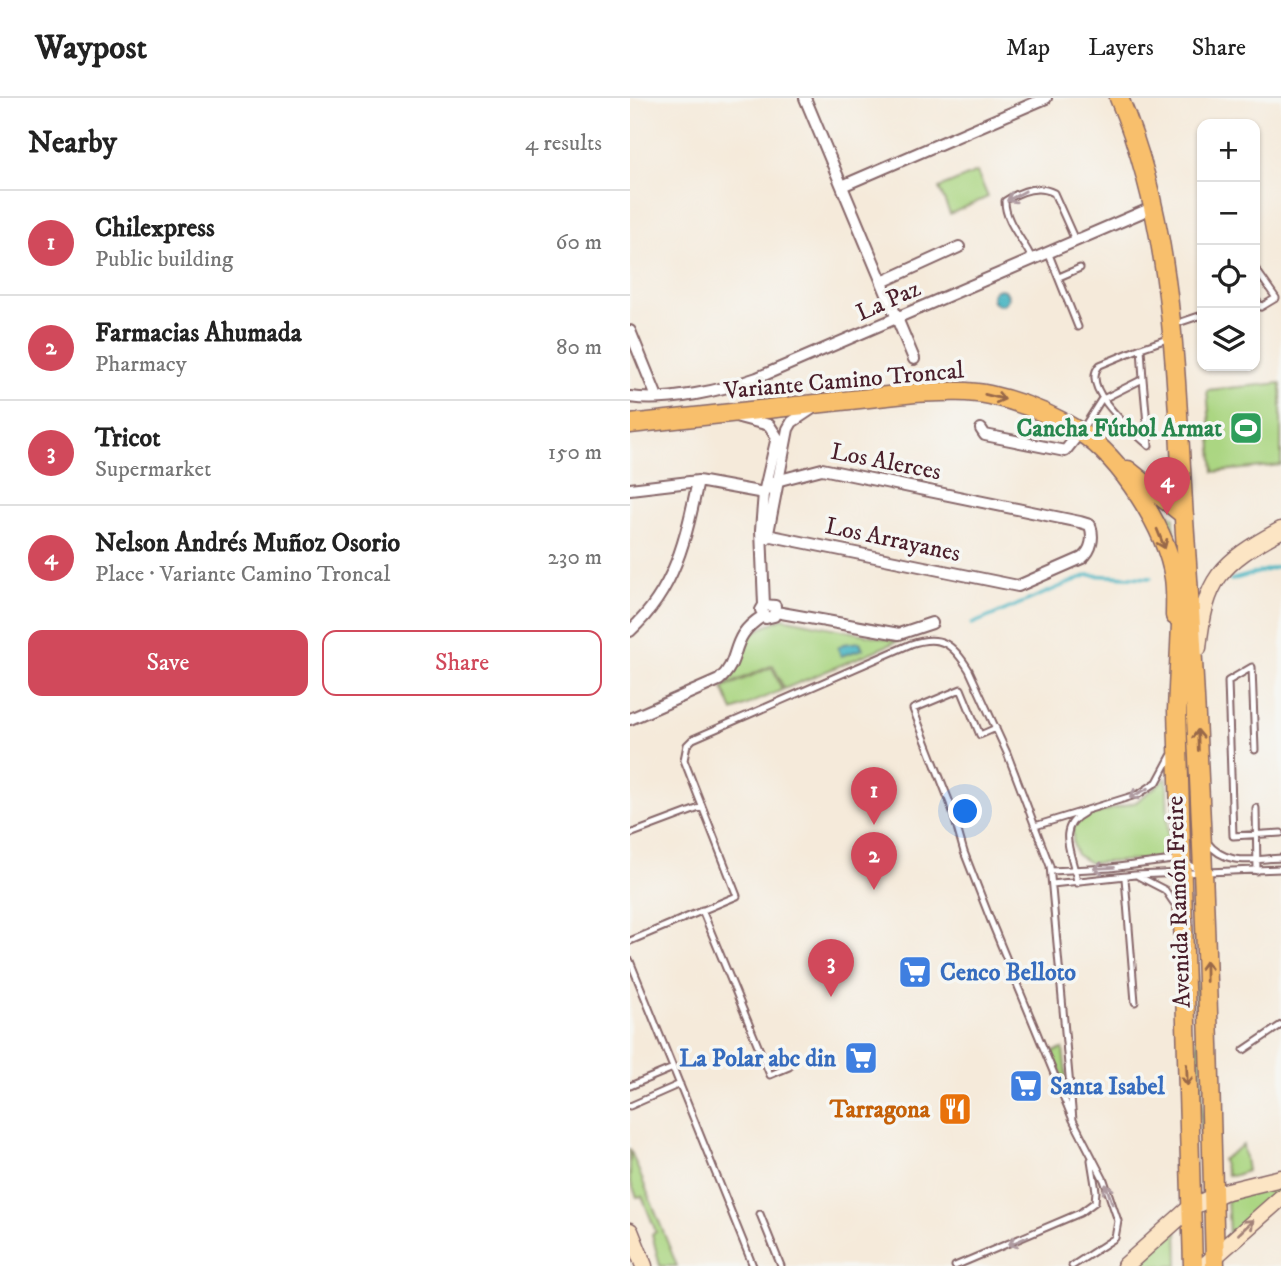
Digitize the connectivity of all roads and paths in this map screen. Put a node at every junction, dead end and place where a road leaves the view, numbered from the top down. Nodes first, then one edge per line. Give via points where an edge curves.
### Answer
1 (806, 98) edge
2 (1046, 98) edge
3 (1119, 98) edge
4 (842, 186) junction
5 (1154, 207) junction
6 (1075, 240) junction
7 (959, 247) dead end
8 (1048, 252) junction
9 (1032, 259) junction
10 (1080, 268) dead end
11 (1260, 275) edge
12 (1059, 277) junction
13 (882, 282) junction
14 (1260, 306) edge
15 (1197, 318) edge
16 (898, 319) junction
17 (1079, 327) dead end
18 (630, 331) edge
19 (1172, 331) junction
20 (1140, 348) junction
21 (914, 359) dead end
22 (1143, 379) junction
23 (630, 397) edge
24 (657, 397) junction
25 (1101, 400) junction
26 (826, 401) junction
27 (718, 414) junction
28 (630, 424) edge
29 (981, 429) dead end
30 (1080, 432) junction
31 (780, 442) junction
32 (1095, 444) junction
33 (698, 481) junction
34 (776, 481) junction
35 (630, 489) edge
36 (764, 493) junction
37 (1184, 516) junction
38 (1281, 530) edge
39 (764, 532) junction
40 (1185, 536) junction
41 (1018, 586) joint
42 (769, 609) junction
43 (932, 623) dead end
44 (630, 631) edge
45 (1177, 669) junction
46 (1196, 669) junction
47 (630, 719) edge
48 (996, 728) junction
49 (1178, 740) junction
50 (1255, 750) dead end
51 (1100, 806) junction
52 (702, 807) junction
53 (1256, 808) dead end
54 (1035, 826) junction
55 (1201, 832) junction
56 (1281, 833) edge
57 (630, 834) edge
58 (1256, 835) junction
59 (1281, 858) edge
60 (1257, 859) junction
61 (1181, 866) junction
62 (1076, 869) junction
63 (1281, 869) edge
64 (1051, 871) junction
65 (1257, 871) junction
66 (1202, 873) junction
67 (1135, 875) junction
68 (1125, 878) junction
69 (1077, 883) junction
70 (1052, 884) junction
71 (702, 910) junction
72 (1183, 921) junction
73 (630, 942) edge
74 (630, 961) edge
75 (1135, 1002) dead end
76 (1281, 1026) edge
77 (1244, 1050) dead end
78 (789, 1067) dead end
79 (673, 1068) junction
80 (680, 1084) junction
81 (630, 1086) edge
82 (630, 1106) edge
83 (1073, 1120) junction
84 (1090, 1153) junction
85 (1281, 1178) edge
86 (1212, 1196) junction
87 (1281, 1198) edge
88 (1191, 1207) junction
89 (760, 1214) dead end
90 (630, 1231) edge
91 (1211, 1264) edge
92 (644, 1266) edge
93 (753, 1266) edge
94 (781, 1266) edge
95 (955, 1266) edge
96 (1072, 1266) edge
97 (1125, 1266) edge
98 (1193, 1266) edge

1 - 4 street
2 - 4 street
3 - 5 main road, Avenida Ramón Freire
4 - 13 street
5 - 6 street, La Paz
5 - 19 main road, Avenida Ramón Freire
6 - 8 street, La Paz
6 -> 9 lane via 1054,193 1035,188 1013,196 1005,201 1005,207
7 - 13 street
8 - 9 street, La Paz
8 - 12 lane
9 - 16 street, La Paz
10 - 12 lane
11 - 14 lane via 1276,298
12 - 17 lane
13 - 16 street
15 - 19 lane
16 - 21 street
16 - 24 street, La Paz via 735,386
18 - 24 street
19 - 20 lane
19 - 37 main road, Avenida Ramón Freire
20 - 22 lane
20 - 25 lane via 1096,368
22 - 25 lane
22 - 25 lane via 1149,446
23 - 24 street, La Paz
25 - 30 lane
26 - 27 main road, Variante Camino Troncal
26 -> 30 main road, Variante Camino Troncal via 963,391 1021,404
26 - 31 street via 792,422
27 - 28 main road, Variante Camino Troncal
27 - 31 street via 769,425
29 - 30 street via 985,435 1065,451
30 - 32 main road, Variante Camino Troncal
31 - 34 street
31 - 36 street
32 - 37 main road
32 -> 45 main road, Variante Camino Troncal via 1136,492 1164,545 1174,578
33 - 35 street
33 - 36 street
33 - 44 street via 678,564 656,602
34 - 36 street, Los Alerces
34 - 39 street
34 - 41 street, Los Alerces via 814,468 834,470 1090,525 1089,551 1082,558
36 - 39 street
37 - 40 main road, Avenida Ramón Freire
38 - 46 main road via 1240,555 1206,595
39 - 41 street, Los Arrayanes
39 - 42 street
40 - 45 main road, Avenida Ramón Freire
40 - 46 main road, Avenida Ramón Freire
42 - 43 street via 899,634
42 - 47 street via 744,630 728,672 719,680
45 - 49 main road, Avenida Ramón Freire
55 -> 46 main road, Avenida Ramón Freire
48 - 52 lane via 961,657 943,641 928,638 693,739 684,760
48 - 54 lane
48 - 83 lane via 980,735 961,689 913,709 982,898
49 -> 51 lane via 1157,782 1139,794
49 - 61 main road, Avenida Ramón Freire
50 - 58 lane via 1252,667 1228,681 1233,836
51 - 54 lane
51 - 62 lane via 1071,822 1066,831
52 - 57 lane
52 - 71 lane via 737,896
53 - 58 lane
54 - 64 lane
55 - 60 lane via 1213,849 1230,860
55 - 66 main road, Avenida Ramón Freire
56 - 58 lane
58 - 60 lane
59 - 60 lane
60 - 65 lane
61 -> 62 lane
61 - 66 lane
61 - 66 lane
61 - 67 lane
61 - 72 main road, Avenida Ramón Freire
62 - 64 lane
62 - 69 lane
63 - 65 lane
64 - 70 lane
65 - 66 lane
86 -> 66 main road, Avenida Ramón Freire
67 - 68 lane
67 - 72 lane via 1165,890
68 - 69 lane
68 - 75 lane
69 - 70 lane
70 - 83 lane
71 - 73 lane
71 - 78 lane via 769,1075
72 -> 88 main road, Avenida Ramón Freire
74 - 79 lane
76 - 77 lane
79 - 80 lane
79 - 81 lane
80 - 82 lane
80 - 93 lane
83 - 84 lane
84 -> 95 lane via 1094,1202 1058,1223
96 -> 84 lane via 1115,1238 1118,1221
85 - 86 main road
86 - 88 main road
86 - 91 main road, Avenida Ramón Freire
91 -> 87 main road
88 - 97 main road
88 - 98 main road, Avenida Ramón Freire
89 - 94 lane
90 - 92 main road

